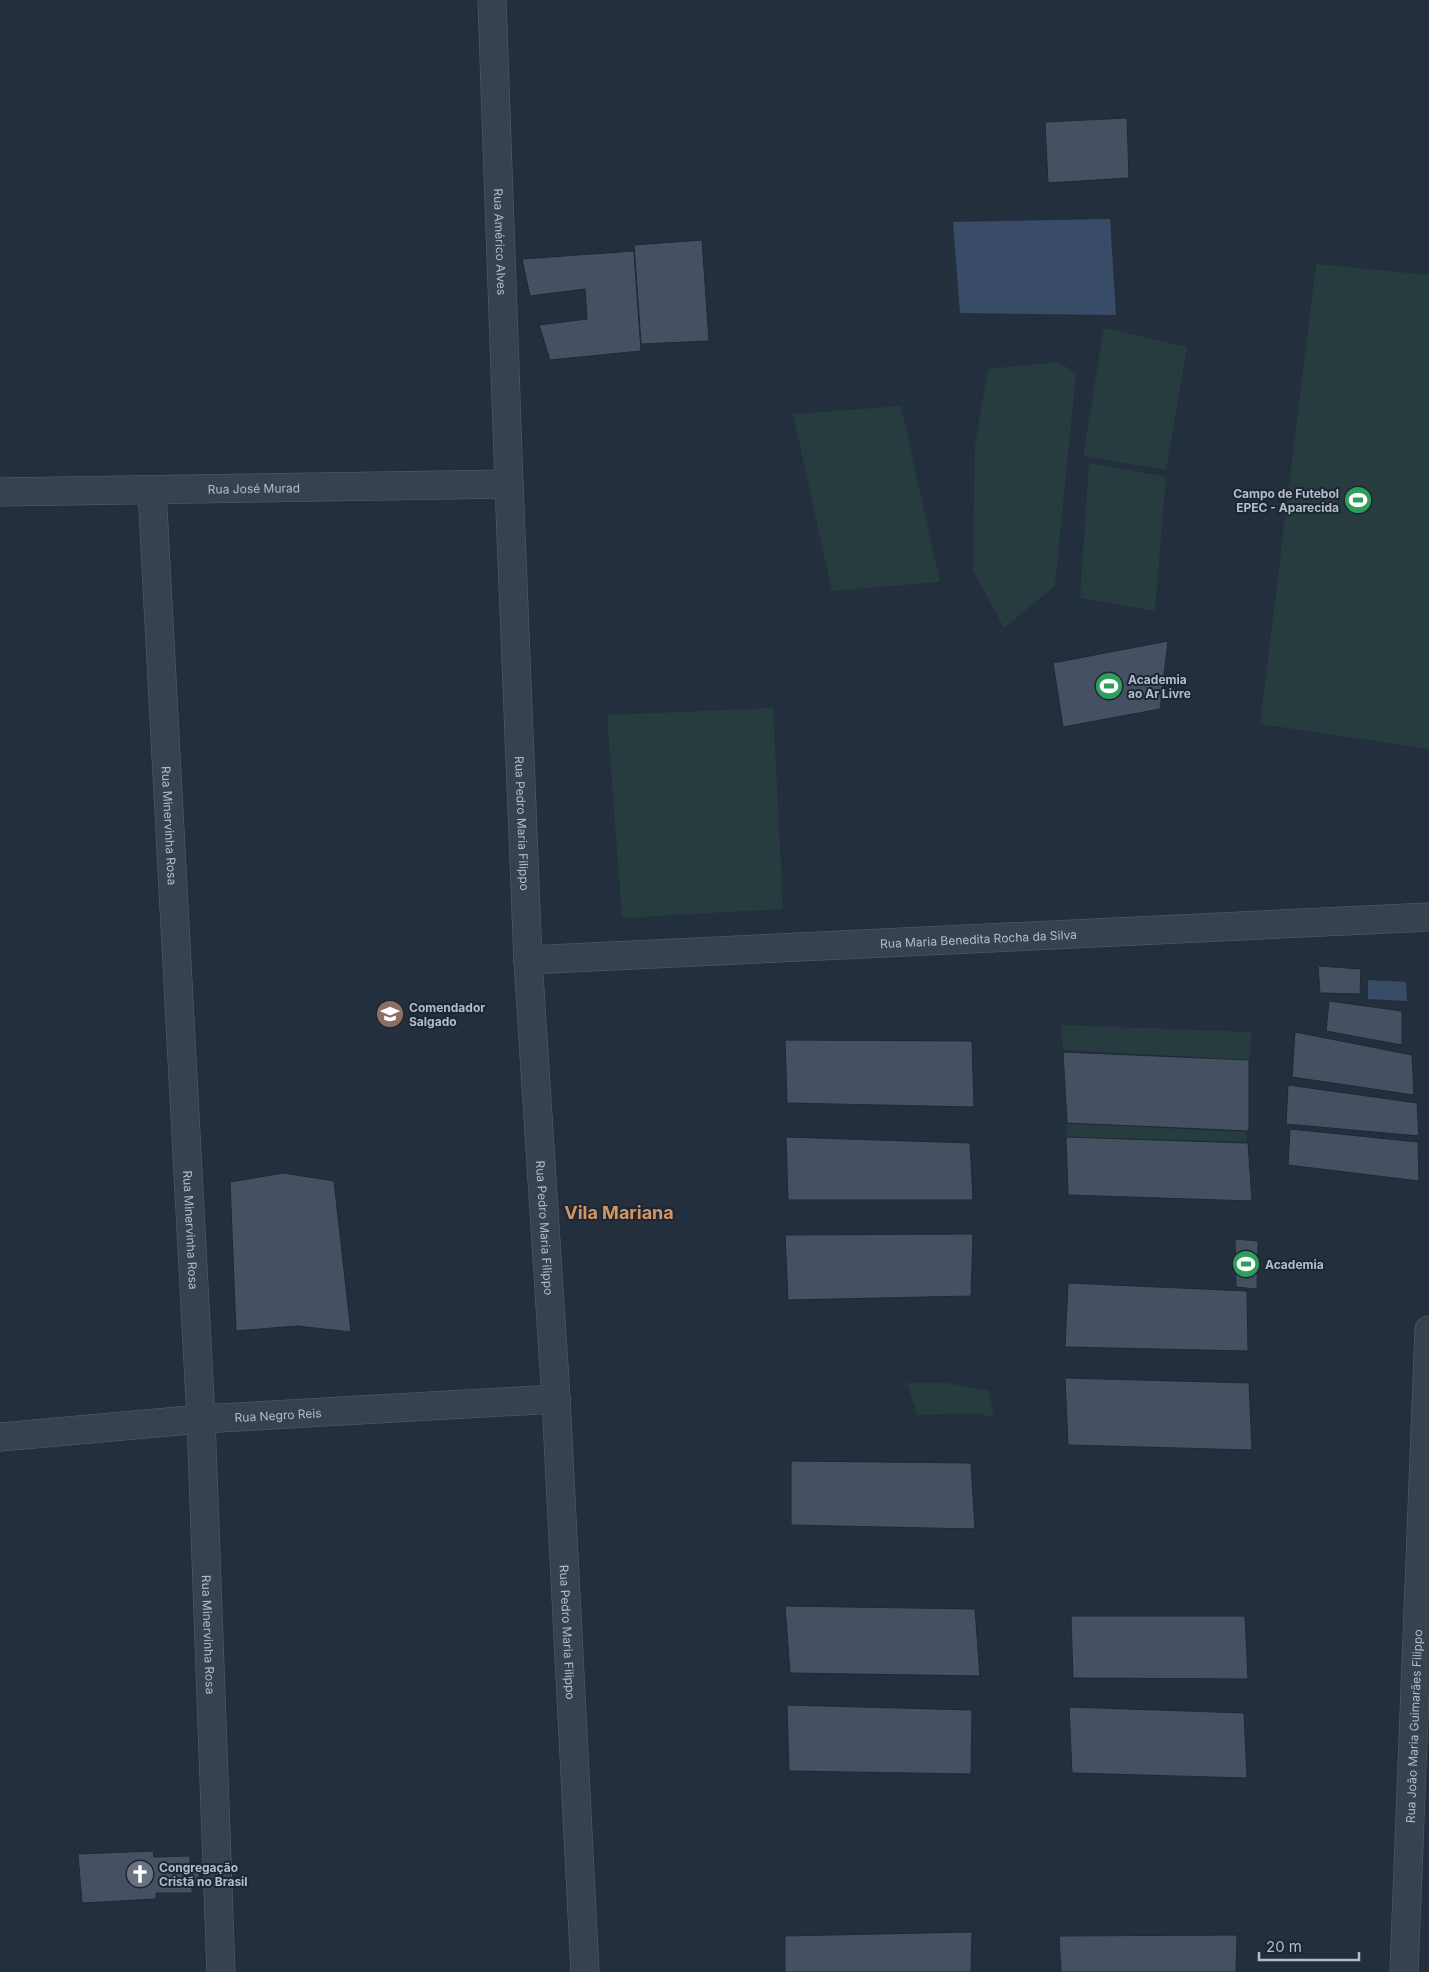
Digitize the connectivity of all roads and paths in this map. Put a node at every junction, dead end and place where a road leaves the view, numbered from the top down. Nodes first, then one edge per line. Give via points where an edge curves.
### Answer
1 (492, 0) edge
2 (509, 484) junction
3 (152, 490) junction
4 (0, 492) edge
5 (1429, 917) edge
6 (528, 960) junction
7 (1429, 1330) edge
8 (556, 1398) junction
9 (201, 1419) junction
10 (0, 1437) edge
11 (221, 1972) edge
12 (585, 1972) edge
13 (1404, 1972) edge

1 - 2 street, Rua Américo Alves
2 - 3 street, Rua José Murad
2 - 6 street, Rua Pedro Maria Filippo
3 - 4 street, Rua José Murad
3 - 9 street, Rua Minervinha Rosa
5 - 6 street, Rua Maria Benedita Rocha da Silva
6 - 8 street, Rua Pedro Maria Filippo
7 - 13 street, Rua João Maria Guimarães Filippo
8 - 9 street, Rua Negro Reis
8 - 12 street, Rua Pedro Maria Filippo
9 - 10 street, Rua Negro Reis
9 - 11 street, Rua Minervinha Rosa

